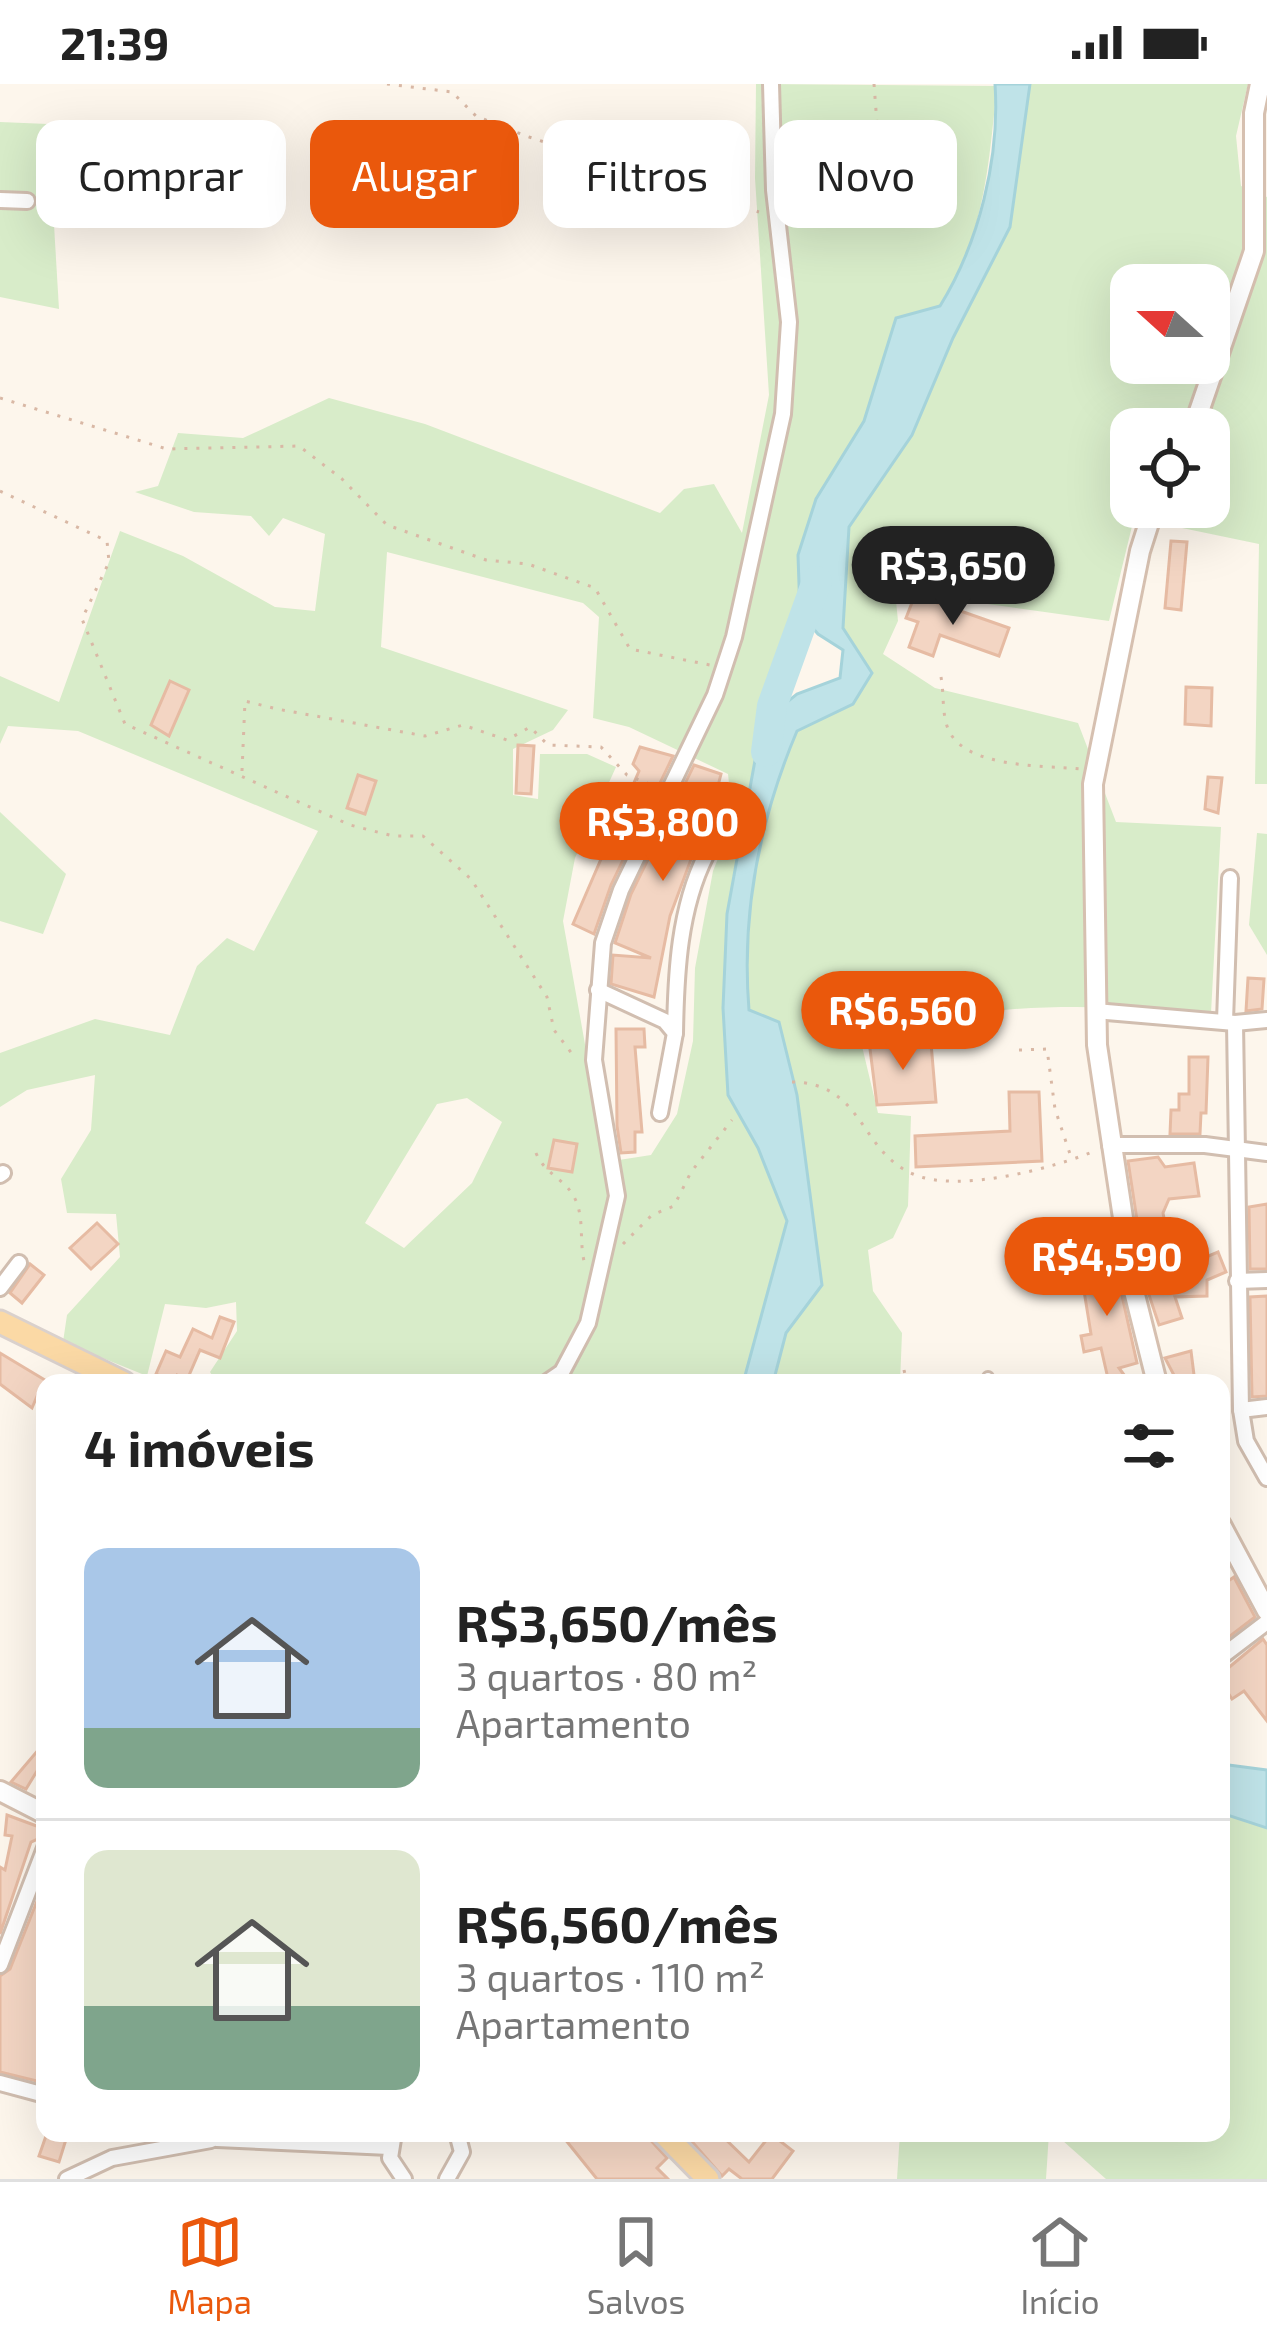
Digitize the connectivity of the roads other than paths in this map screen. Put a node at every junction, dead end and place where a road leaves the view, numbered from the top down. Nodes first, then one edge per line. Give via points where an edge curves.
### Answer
1 (771, 84) edge
2 (1260, 84) edge
3 (0, 200) edge
4 (27, 201) dead end
5 (1200, 408) edge
6 (1147, 528) edge
7 (706, 855) dead end
8 (1231, 878) dead end
9 (598, 990) junction
10 (1095, 1011) junction
11 (1267, 1019) edge
12 (1230, 1022) junction
13 (675, 1033) junction
14 (660, 1113) dead end
15 (1110, 1145) junction
16 (1235, 1150) junction
17 (1267, 1153) edge
18 (19, 1263) dead end
19 (1267, 1280) edge
20 (1237, 1281) junction
21 (0, 1288) edge
22 (0, 1322) edge
23 (106, 1374) edge
24 (559, 1374) edge
25 (1153, 1374) edge
26 (1267, 1407) edge
27 (1241, 1410) junction
28 (1267, 1478) edge
29 (1230, 1542) edge
30 (1267, 1611) edge
31 (1267, 1622) edge
32 (1230, 1650) edge
33 (0, 1791) edge
34 (36, 1809) edge
35 (36, 1871) edge
36 (0, 1965) edge
37 (0, 2083) edge
38 (36, 2093) edge
39 (200, 2142) edge
40 (392, 2142) edge
41 (459, 2142) edge
42 (672, 2142) edge
43 (67, 2179) edge
44 (404, 2179) edge
45 (447, 2179) edge
46 (707, 2179) edge

1 - 9 street via 789,322 783,414 723,671 622,890
2 - 5 street via 1253,251
3 - 4 street
6 - 10 street via 1094,771
7 - 13 street via 693,880 676,971
8 - 12 street
9 - 13 street
9 - 24 street via 594,1060 617,1196 598,1283 576,1350
10 - 12 street
10 - 15 street
11 - 12 street
12 - 16 street
13 - 14 street
15 - 16 street
15 - 25 street
16 - 17 street
16 - 20 street
18 - 21 street
19 - 20 street
20 - 27 street
22 - 23 main road
26 - 27 street
27 - 28 street via 1246,1441
29 - 30 street
31 - 32 street
33 - 34 street
35 - 36 street
37 - 38 street
39 - 43 street via 112,2158
40 - 44 street via 394,2168
41 - 45 street
42 - 46 main road

